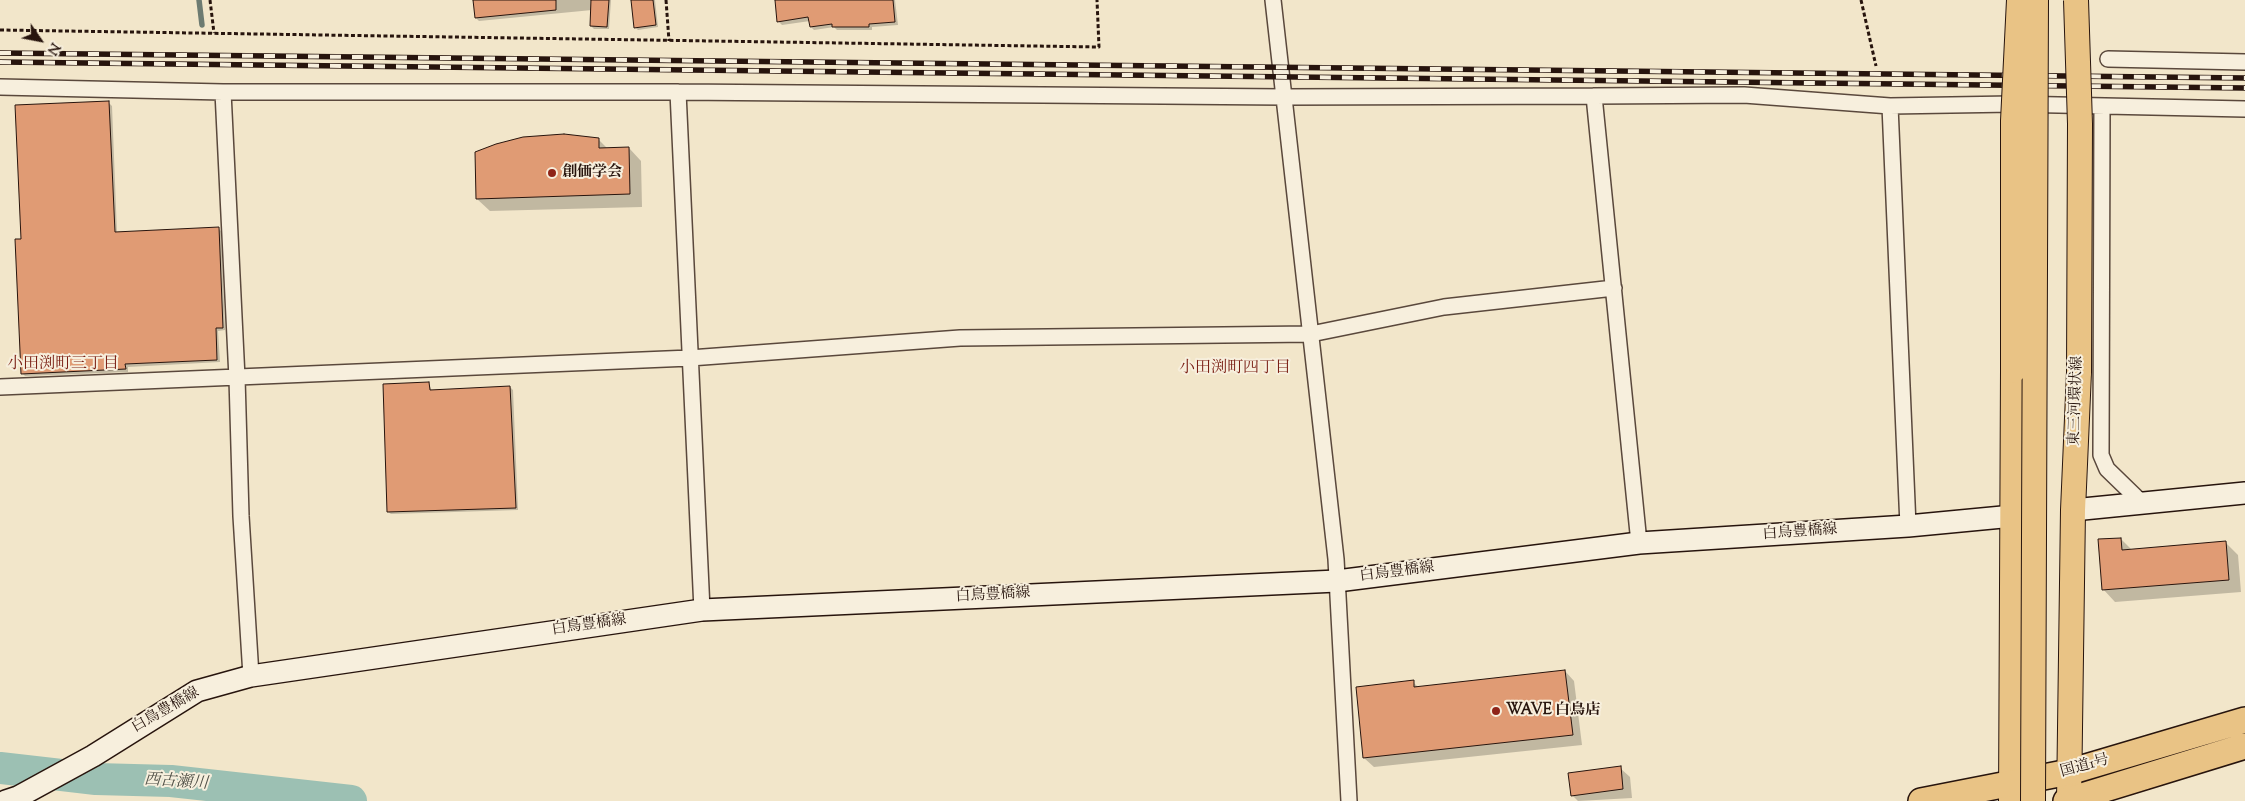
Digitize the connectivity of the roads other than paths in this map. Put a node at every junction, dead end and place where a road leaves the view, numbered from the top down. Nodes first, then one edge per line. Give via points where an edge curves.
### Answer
1 (1273, 0) edge
2 (2019, 0) edge
3 (2036, 0) edge
4 (2076, 0) edge
5 (2108, 58) dead end
6 (2245, 62) edge
7 (0, 87) edge
8 (223, 92) junction
9 (678, 92) junction
10 (1594, 96) junction
11 (1284, 97) junction
12 (1890, 106) junction
13 (2102, 107) junction
14 (2245, 109) edge
15 (1614, 288) junction
16 (1311, 334) junction
17 (690, 358) junction
18 (237, 378) junction
19 (0, 387) edge
20 (2245, 493) edge
21 (2142, 503) junction
22 (2072, 510) junction
23 (2012, 516) junction
24 (1908, 526) junction
25 (1640, 543) junction
26 (1337, 581) junction
27 (702, 610) junction
28 (251, 676) junction
29 (2245, 720) edge
30 (2245, 746) edge
31 (2069, 772) junction
32 (2011, 793) edge
33 (12, 799) edge
34 (1349, 801) edge
35 (1921, 801) edge
36 (2033, 801) edge
37 (2068, 801) edge

1 - 11 street
2 - 23 main road, bridge via 2013,120
3 - 36 main road, bridge
4 - 22 main road, 東三河環状線, bridge via 2080,124 2079,372
5 - 6 street
7 - 8 street
8 - 9 street
8 - 18 street
9 - 11 street
9 - 17 street
10 - 11 street
10 - 12 street via 1744,95
10 - 15 street
11 - 16 street
12 - 13 street via 2012,104
12 - 24 street
13 - 14 street
13 - 21 street via 2101,455 2107,469
15 - 16 street via 1444,307
15 - 25 street
16 - 17 street via 960,338
16 - 26 street
17 - 18 street
17 - 27 street
18 - 19 street
18 - 28 street
20 - 21 main road
21 - 22 main road
22 - 31 main road, 東三河環状線
23 - 24 main road, 白鳥豊橋線
23 - 32 main road
24 - 25 main road, 白鳥豊橋線
25 - 26 main road, 白鳥豊橋線
26 - 27 main road, 白鳥豊橋線
26 - 34 street
27 - 28 main road, 白鳥豊橋線
28 - 33 main road, 白鳥豊橋線 via 197,691 93,756
29 - 31 highway, 国道1号
30 - 37 highway, 国道1号
31 - 32 highway, 国道1号
31 - 37 main road, 東三河環状線
32 - 35 highway, 国道1号

